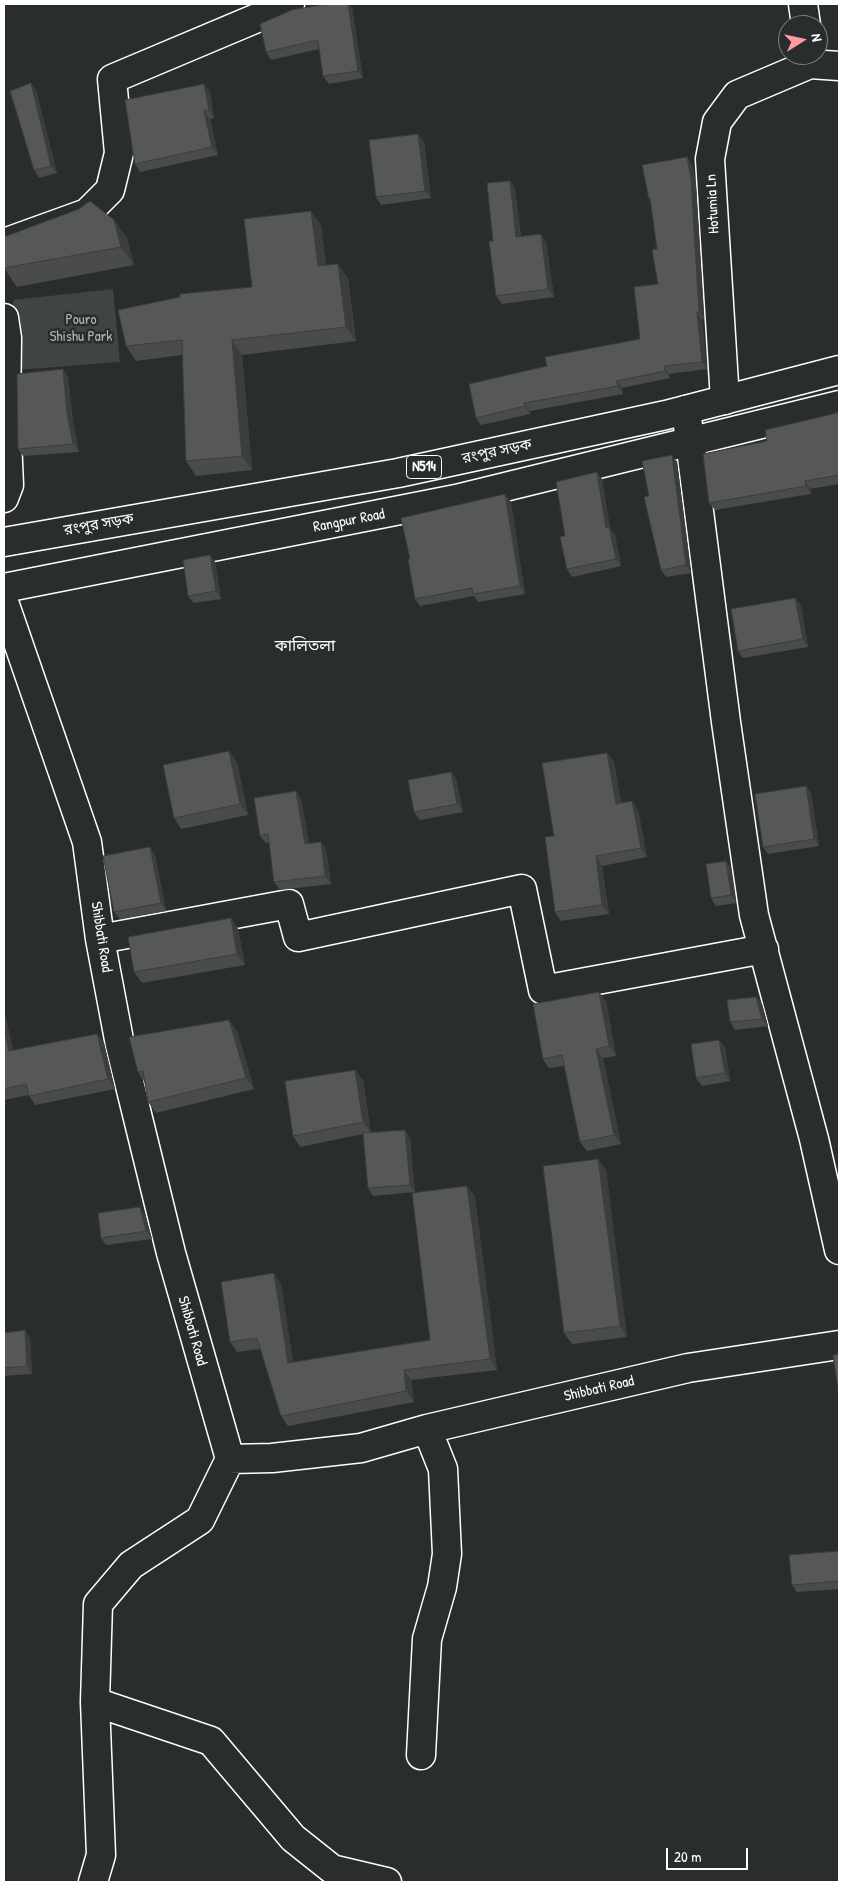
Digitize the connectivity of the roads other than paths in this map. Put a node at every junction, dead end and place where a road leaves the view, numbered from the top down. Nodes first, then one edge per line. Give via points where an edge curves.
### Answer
1 (290, 4) edge
2 (800, 65) edge
3 (4, 243) edge
4 (4, 318) edge
5 (839, 370) edge
6 (725, 400) junction
7 (839, 405) edge
8 (686, 410) junction
9 (691, 442) junction
10 (4, 498) edge
11 (4, 542) edge
12 (4, 588) edge
13 (4, 602) edge
14 (100, 939) junction
15 (764, 949) junction
16 (839, 1250) edge
17 (839, 1346) edge
18 (427, 1429) junction
19 (230, 1459) junction
20 (94, 1702) junction
21 (421, 1755) dead end
22 (93, 1882) edge
23 (387, 1882) edge

1 - 3 main road via 112,79 119,152 110,190 87,214
2 - 6 main road, Hotumia Ln via 737,95 717,122 710,159
4 - 10 main road via 9,485
5 - 6 main road, রংপুর সড়ক / N514
6 - 8 main road, রংপুর সড়ক / N514
7 - 9 main road
8 - 9 main road
8 - 11 main road, রংপুর সড়ক / N514 via 398,473
9 - 12 main road, Rangpur Road via 456,499
9 - 15 main road via 754,915
13 - 14 main road, Shibbati Road via 86,842
14 - 15 main road via 289,904 298,937 522,889 542,990
14 - 19 main road, Shibbati Road via 120,1045 171,1253
15 - 16 main road via 814,1139
17 - 18 main road, Shibbati Road via 688,1368
18 - 19 main road, Shibbati Road via 361,1448 272,1458
18 - 21 main road via 443,1470 448,1554 427,1639
19 - 20 main road via 200,1520 131,1565 98,1604
20 - 22 main road via 101,1855
20 - 23 main road via 212,1741 299,1843 332,1870

